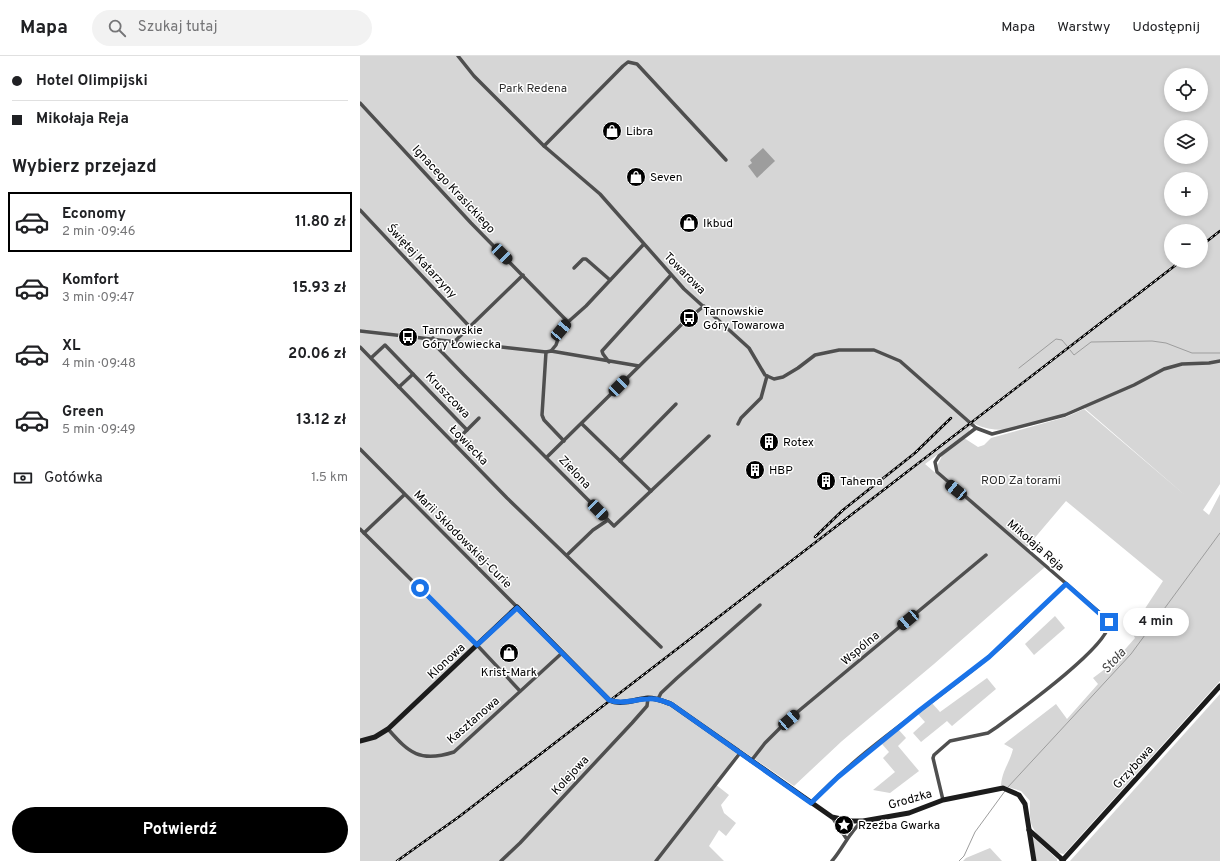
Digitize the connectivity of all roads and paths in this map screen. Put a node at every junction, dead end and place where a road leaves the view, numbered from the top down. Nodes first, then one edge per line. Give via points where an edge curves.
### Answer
1 (458, 56) edge
2 (360, 103) edge
3 (544, 146) junction
4 (726, 160) dead end
5 (360, 210) edge
6 (643, 244) junction
7 (574, 268) dead end
8 (523, 275) junction
9 (671, 275) junction
10 (610, 280) junction
11 (704, 306) junction
12 (568, 322) junction
13 (469, 326) junction
14 (360, 331) edge
15 (433, 338) junction
16 (454, 342) junction
17 (360, 347) edge
18 (549, 352) junction
19 (371, 358) junction
20 (1220, 360) edge
21 (609, 362) junction
22 (637, 366) junction
23 (413, 374) junction
24 (767, 376) junction
25 (399, 387) junction
26 (676, 404) dead end
27 (479, 418) dead end
28 (582, 424) junction
29 (738, 424) dead end
30 (976, 428) junction
31 (467, 430) junction
32 (709, 436) dead end
33 (564, 441) junction
34 (454, 443) junction
35 (360, 449) edge
36 (547, 457) junction
37 (620, 461) junction
38 (651, 491) junction
39 (404, 495) junction
40 (608, 520) junction
41 (360, 529) edge
42 (364, 533) junction
43 (986, 554) dead end
44 (567, 555) junction
45 (1066, 584) junction
46 (760, 606) dead end
47 (517, 608) junction
48 (477, 645) junction
49 (660, 648) dead end
50 (562, 653) junction
51 (1220, 686) edge
52 (520, 691) junction
53 (648, 698) junction
54 (658, 699) junction
55 (388, 729) junction
56 (360, 741) edge
57 (740, 753) junction
58 (751, 761) junction
59 (943, 800) junction
60 (811, 803) junction
61 (832, 817) junction
62 (863, 821) junction
63 (1029, 830) junction
64 (846, 838) junction
65 (501, 861) edge
66 (656, 861) edge
67 (832, 861) edge
68 (1034, 861) edge
69 (1063, 861) edge

1 - 3 street, Towarowa via 474,76
2 - 8 street, Ignacego Krasickiego
3 - 4 street via 623,66 632,62 638,64
3 - 6 street, Towarowa via 600,194
5 - 13 street, Świętej Katarzyny
6 - 9 street, Towarowa
6 - 10 street
7 - 10 street via 586,259
8 - 12 street, Ignacego Krasickiego
8 - 13 street
9 - 11 street, Towarowa
9 - 21 street via 602,350
10 - 12 street
11 - 22 street
11 - 24 street, Towarowa via 749,348
12 - 18 street via 561,330 556,345
13 - 16 street
14 - 15 street
15 - 16 street
15 - 36 street, Zielona via 435,345 464,376
16 - 18 street
17 - 19 street, Łowiecka
18 - 21 street
18 - 33 street via 542,415
19 - 23 street, Kruszcowa via 385,345
19 - 25 street, Łowiecka
20 - 30 street via 1182,364 1164,369 1065,415 992,434
21 - 22 street
22 - 28 street
23 - 25 street, Kruszcowa
23 - 31 street, Kruszcowa
24 - 29 street via 761,398
24 - 30 street via 779,378 818,354 874,350 905,365
25 - 34 street, Łowiecka
26 - 37 street
27 - 31 street, Kruszcowa
28 - 33 street
28 - 37 street
30 - 45 street, Mikołaja Reja via 939,456 936,462 937,472
31 - 34 street, Kruszcowa
32 - 38 street
33 - 36 street
34 - 44 street, Łowiecka
35 - 39 street, Marii Skłodowskiej-Curie
36 - 40 street, Zielona
37 - 38 street
38 - 40 street via 614,526
39 - 42 street
39 - 47 street, Marii Skłodowskiej-Curie
40 - 44 street via 593,530
41 - 42 street
42 - 48 street
43 - 58 street, Wspólna via 789,720
44 - 49 street, Łowiecka
45 - 59 street, Mikołaja Reja via 1106,618 1109,622 1107,631 1064,677 997,727 988,733 950,741 934,755
45 - 60 street via 989,657 849,768
46 - 54 street via 677,678
47 - 48 street, Klonowa
47 - 50 street, Marii Skłodowskiej-Curie
48 - 52 street
48 - 55 street, Klonowa
50 - 52 street, Kasztanowa
50 - 53 street, Marii Skłodowskiej-Curie via 609,700 617,702
51 - 69 street, Grzybowa
52 - 55 street, Kasztanowa via 462,746 445,755 432,756 411,752
53 - 54 street, Grodzka
53 - 65 street, Kolejowa via 647,706 632,723
54 - 57 street, Grodzka via 671,704
55 - 56 street, Klonowa via 376,737
57 - 58 street, Grodzka
57 - 66 street
58 - 60 street, Grodzka
59 - 62 street, Grodzka via 909,813
59 - 63 street, Grodzka via 998,788 1008,789 1019,795 1026,804
60 - 61 street, Grodzka
61 - 62 street, Grodzka
61 - 64 street
62 - 64 street
63 - 68 street, Grodzka
63 - 69 street
64 - 67 street

